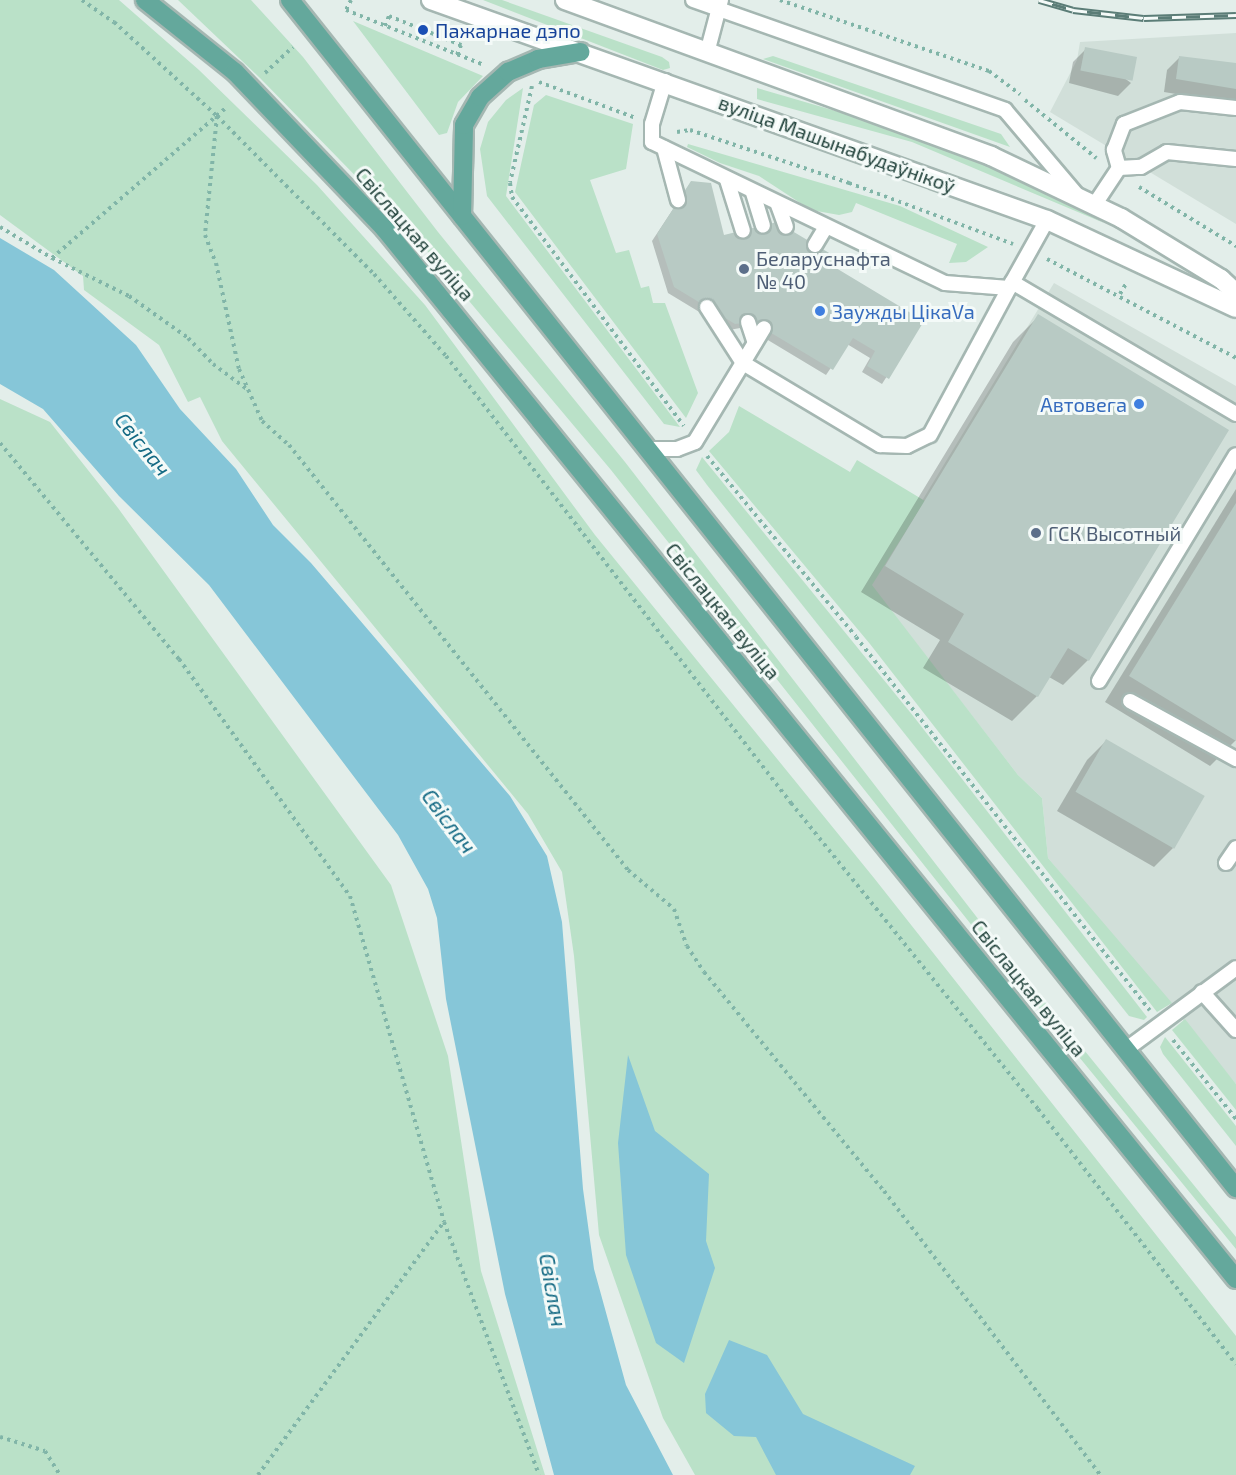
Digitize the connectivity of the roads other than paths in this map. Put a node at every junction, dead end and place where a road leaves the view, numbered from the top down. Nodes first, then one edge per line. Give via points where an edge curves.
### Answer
1 (145, 0) edge
2 (290, 0) edge
3 (431, 0) edge
4 (565, 0) edge
5 (693, 0) edge
6 (719, 4) edge
7 (580, 52) junction
8 (707, 53) junction
9 (665, 81) junction
10 (1236, 108) edge
11 (664, 148) junction
12 (1236, 159) edge
13 (699, 166) junction
14 (1119, 168) junction
15 (727, 180) junction
16 (705, 182) dead end
17 (753, 193) junction
18 (1077, 195) junction
19 (678, 200) dead end
20 (1095, 204) junction
21 (778, 205) junction
22 (462, 216) junction
23 (1047, 220) junction
24 (763, 225) dead end
25 (786, 227) dead end
26 (826, 227) junction
27 (743, 231) dead end
28 (815, 245) dead end
29 (1011, 285) junction
30 (1236, 293) edge
31 (707, 308) dead end
32 (1236, 308) edge
33 (748, 322) dead end
34 (764, 328) dead end
35 (755, 343) junction
36 (743, 363) junction
37 (1236, 414) edge
38 (647, 449) junction
39 (1236, 455) edge
40 (1099, 681) dead end
41 (1130, 701) dead end
42 (1236, 759) edge
43 (1236, 848) edge
44 (1226, 863) dead end
45 (1236, 968) edge
46 (1202, 992) junction
47 (1236, 1030) edge
48 (1128, 1048) junction
49 (1236, 1188) edge
50 (1236, 1279) edge

1 - 50 main road, Свіслацкая вуліца via 235,72 384,228
2 - 22 main road, Свіслацкая вуліца
3 - 7 main road, вуліца Машынабудаўнікоў
4 - 8 main road, вуліца Машынабудаўнікоў
5 - 6 lane
6 - 8 lane
6 - 18 lane via 1005,110
7 - 9 main road, вуліца Машынабудаўнікоў
7 - 22 main road via 538,59 508,72 480,97 464,125
8 - 18 main road, вуліца Машынабудаўнікоў via 900,120
9 - 11 lane via 652,124 652,142
9 - 23 main road, вуліца Машынабудаўнікоў
10 - 14 lane via 1180,102 1124,124 1114,150
11 - 13 lane
11 - 19 lane
12 - 14 lane via 1167,152 1141,167
13 - 15 lane
13 - 16 lane
14 - 20 lane
15 - 17 lane
15 - 27 lane
17 - 21 lane
17 - 24 lane
18 - 20 main road, вуліца Машынабудаўнікоў
20 - 30 main road, вуліца Машынабудаўнікоў via 1221,279
21 - 25 lane
21 - 26 lane
22 - 38 main road, Свіслацкая вуліца
23 - 29 lane
23 - 32 main road, вуліца Машынабудаўнікоў
26 - 28 lane
26 - 29 lane via 945,283
29 - 36 lane via 930,435 907,446 880,445
29 - 37 lane
31 - 36 lane
33 - 35 lane
34 - 35 lane
35 - 36 lane
36 - 38 lane via 695,442 677,449
38 - 48 main road, Свіслацкая вуліца
39 - 40 lane
41 - 42 lane
43 - 44 lane
45 - 46 lane
46 - 47 lane
46 - 48 lane
48 - 49 main road, Свіслацкая вуліца

